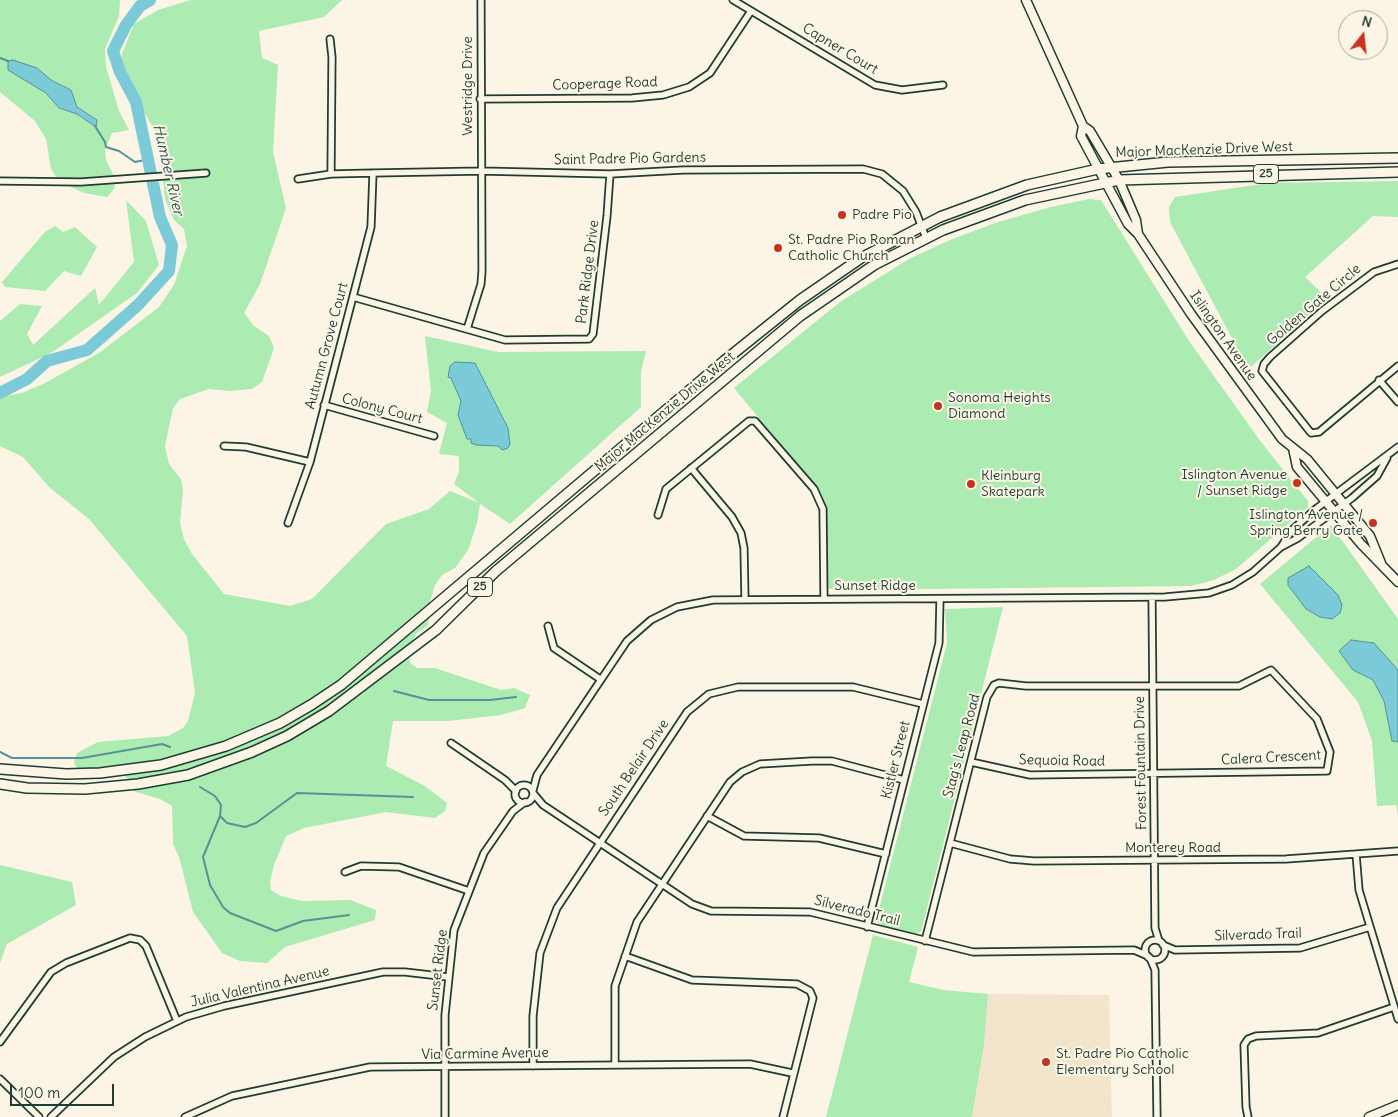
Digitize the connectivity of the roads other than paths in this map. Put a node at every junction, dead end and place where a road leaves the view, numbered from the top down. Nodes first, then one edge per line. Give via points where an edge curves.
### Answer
1 (480, 0) edge
2 (733, 0) edge
3 (1026, 0) edge
4 (751, 11) junction
5 (330, 39) dead end
6 (943, 84) dead end
7 (480, 99) junction
8 (1083, 126) junction
9 (1398, 158) edge
10 (1111, 168) junction
11 (1098, 169) junction
12 (482, 171) junction
13 (1398, 172) edge
14 (206, 173) dead end
15 (373, 173) junction
16 (331, 174) junction
17 (610, 174) junction
18 (298, 178) dead end
19 (1120, 180) junction
20 (0, 181) edge
21 (1105, 184) junction
22 (921, 226) junction
23 (1138, 234) junction
24 (926, 238) junction
25 (1398, 264) edge
26 (353, 297) junction
27 (467, 329) junction
28 (1398, 366) edge
29 (1379, 380) junction
30 (1398, 402) edge
31 (324, 405) junction
32 (434, 436) dead end
33 (224, 446) dead end
34 (1398, 447) edge
35 (1293, 448) junction
36 (1388, 456) junction
37 (310, 462) junction
38 (691, 468) junction
39 (1336, 495) junction
40 (1326, 502) junction
41 (1344, 503) junction
42 (1333, 510) junction
43 (658, 515) dead end
44 (288, 523) dead end
45 (1281, 547) junction
46 (1381, 563) junction
47 (1398, 582) edge
48 (1152, 597) junction
49 (940, 598) junction
50 (824, 599) junction
51 (745, 600) junction
52 (548, 626) dead end
53 (600, 679) junction
54 (1153, 685) junction
55 (923, 704) junction
56 (451, 742) dead end
57 (971, 762) junction
58 (0, 769) edge
59 (537, 775) junction
60 (1153, 775) junction
61 (505, 780) junction
62 (904, 780) junction
63 (0, 784) edge
64 (522, 785) junction
65 (533, 792) junction
66 (516, 793) junction
67 (526, 802) junction
68 (543, 805) junction
69 (513, 811) junction
70 (707, 816) junction
71 (600, 843) junction
72 (950, 843) junction
73 (1398, 851) edge
74 (886, 854) junction
75 (1356, 854) junction
76 (1154, 860) junction
77 (345, 872) dead end
78 (661, 884) junction
79 (469, 891) junction
80 (867, 926) junction
81 (1370, 927) junction
82 (1155, 928) junction
83 (925, 941) junction
84 (1148, 943) junction
85 (1161, 943) junction
86 (1134, 950) junction
87 (1175, 950) junction
88 (625, 956) junction
89 (1149, 957) junction
90 (1162, 957) junction
91 (1155, 970) junction
92 (448, 977) junction
93 (1394, 1007) junction
94 (1398, 1019) edge
95 (177, 1021) junction
96 (0, 1042) edge
97 (615, 1065) junction
98 (533, 1066) junction
99 (445, 1067) junction
100 (792, 1073) junction
101 (0, 1079) edge
102 (1398, 1105) edge
103 (39, 1117) edge
104 (51, 1117) edge
105 (185, 1117) edge
106 (445, 1117) edge
107 (783, 1117) edge
108 (1157, 1117) edge
109 (1248, 1117) edge
110 (1370, 1117) edge

1 - 7 street, Westridge Drive
2 - 4 street, Capner Court
3 - 8 main road, Islington Avenue
4 - 6 street, Capner Court via 875,85 902,90
4 - 7 street, Cooperage Road via 710,73 689,87 663,95 632,98
5 - 16 street
7 - 12 street, Westridge Drive
8 - 10 main road, Islington Avenue via 1090,131
8 - 11 main road, Islington Avenue via 1081,136
9 - 10 main road, Major MacKenzie Drive West / 25 via 1160,163
10 - 11 main road, Major MacKenzie Drive West / 25
10 - 19 main road, Islington Avenue
11 - 21 main road, Islington Avenue
11 - 22 main road, Major MacKenzie Drive West / 25 via 1027,185
12 - 15 street, Saint Padre Pio Gardens
12 - 17 street, Saint Padre Pio Gardens
12 - 27 street, Westridge Drive via 481,284
13 - 19 main road, Major MacKenzie Drive West / 25
14 - 20 street via 81,182
15 - 16 street, Saint Padre Pio Gardens
15 - 26 street, Autumn Grove Court via 371,227
16 - 18 street, Saint Padre Pio Gardens
17 - 22 street, Saint Padre Pio Gardens via 683,170 870,170 890,179 903,191
17 - 27 street, Park Ridge Drive via 593,334 589,339 505,340
19 - 21 main road, Major MacKenzie Drive West / 25
19 - 23 main road, Islington Avenue via 1136,220
21 - 23 main road, Islington Avenue via 1128,224
21 - 24 main road, Major MacKenzie Drive West / 25 via 1007,205
22 - 24 street, Saint Padre Pio Gardens
22 - 58 main road, Major MacKenzie Drive West / 25 via 861,258 800,300 341,685 311,705 226,746 161,765 66,774
23 - 35 main road, Islington Avenue via 1244,389 1282,439
24 - 63 main road, Major MacKenzie Drive West / 25 via 860,273 800,316 496,572 436,630 330,712 252,752 188,775 94,789 27,788
25 - 29 street, Golden Gate Circle via 1374,272 1329,306 1270,358 1262,372 1311,433 1319,432
26 - 27 street, Park Ridge Drive
26 - 31 street, Autumn Grove Court
28 - 29 street, Golden Gate Circle
29 - 30 street
31 - 32 street, Colony Court
31 - 37 street, Autumn Grove Court
33 - 37 street via 246,447
34 - 36 street
35 - 39 main road, Islington Avenue via 1307,459
35 - 40 main road, Islington Avenue via 1297,467
36 - 39 street, Sunset Ridge
36 - 41 street, Sunset Ridge via 1377,476
37 - 44 street, Autumn Grove Court
38 - 43 street via 666,489
38 - 50 street via 749,421 755,421 814,489 823,509
38 - 51 street via 732,517 741,533
39 - 40 street, Sunset Ridge
39 - 41 main road, Islington Avenue
40 - 42 main road, Islington Avenue
40 - 45 street, Sunset Ridge via 1292,530
41 - 42 street, Sunset Ridge
41 - 46 main road, Islington Avenue via 1370,536
42 - 45 street, Sunset Ridge via 1298,538
42 - 46 main road, Islington Avenue
45 - 48 street, Sunset Ridge via 1253,572 1226,588 1197,595
46 - 47 main road, Islington Avenue
48 - 49 street, Sunset Ridge
48 - 54 street, Forest Fountain Drive
49 - 50 street, Sunset Ridge
49 - 55 street, Kistler Street via 940,638
50 - 51 street, Sunset Ridge
51 - 53 street, Sunset Ridge via 693,602 657,616 627,641
52 - 53 street via 554,648
53 - 59 street, Sunset Ridge
54 - 57 street, Stag's Leap Road via 994,685 987,697
54 - 60 street, Forest Fountain Drive
54 - 60 street, Calera Crescent via 1239,686 1271,670 1318,720 1330,752 1327,771
55 - 62 street, Kistler Street
55 - 71 street, South Belair Drive via 847,686 730,688 709,694 687,712
56 - 61 street
57 - 60 street, Sequoia Road via 1030,776
57 - 72 street, Stag's Leap Road
59 - 64 street, Sunset Ridge
59 - 65 street, Sunset Ridge
60 - 76 street, Forest Fountain Drive
61 - 64 street, Silverado Trail
61 - 66 street
62 - 70 street via 832,761 770,762 750,767 736,777
62 - 74 street, Kistler Street
64 - 65 street, Silverado Trail
64 - 66 street, Sunset Ridge
65 - 67 street, Sunset Ridge
65 - 68 street, Silverado Trail
66 - 67 street via 519,800
66 - 69 street, Sunset Ridge
67 - 68 street, Silverado Trail
67 - 69 street, Sunset Ridge
68 - 71 street, Silverado Trail
69 - 79 street, Sunset Ridge via 484,853
70 - 74 street via 744,836 819,838
70 - 78 street
71 - 78 street, Silverado Trail
71 - 98 street, South Belair Drive via 557,908 540,953 533,1016
72 - 76 street, Monterey Road via 1025,861
72 - 83 street, Stag's Leap Road
73 - 75 street, Monterey Road
74 - 80 street, Kistler Street
75 - 76 street, Monterey Road via 1286,859
75 - 81 street via 1359,890
76 - 82 street, Forest Fountain Drive
77 - 79 street via 361,866 399,867
78 - 80 street, Silverado Trail via 692,904 711,911 804,911
78 - 88 street via 637,922
79 - 92 street, Sunset Ridge via 454,930
80 - 83 street, Silverado Trail
81 - 87 street, Silverado Trail via 1300,948
81 - 93 street
82 - 84 street, Forest Fountain Drive
82 - 85 street, Forest Fountain Drive
83 - 86 street, Silverado Trail via 973,952
84 - 85 street, Silverado Trail
84 - 86 street, Silverado Trail
84 - 89 street via 1145,950
85 - 87 street, Silverado Trail
85 - 90 street, Forest Fountain Drive
86 - 89 street, Silverado Trail
87 - 90 street, Silverado Trail
88 - 97 street via 615,986
88 - 100 street via 692,980 797,984 810,991 813,998
89 - 90 street
89 - 91 street
90 - 91 street
91 - 108 street
92 - 95 street, Julia Valentina Avenue via 383,972 224,1006
92 - 99 street, Sunset Ridge via 444,1015
93 - 94 street
93 - 109 street via 1318,1034 1248,1038 1244,1045
95 - 96 street via 146,946 140,940 130,938 51,972
95 - 104 street, Julia Valentina Avenue via 145,1036 114,1057
97 - 98 street, Via Carmine Avenue
97 - 100 street, Via Carmine Avenue via 758,1064
98 - 99 street, Via Carmine Avenue
99 - 105 street, Via Carmine Avenue via 352,1070 232,1096
99 - 106 street, Sunset Ridge
100 - 107 street
101 - 103 street
102 - 110 main road

